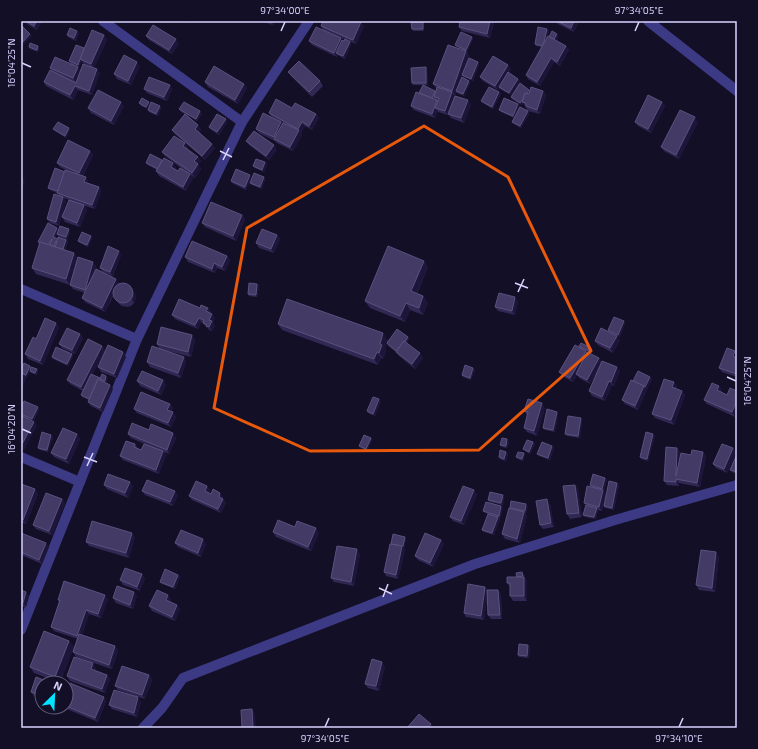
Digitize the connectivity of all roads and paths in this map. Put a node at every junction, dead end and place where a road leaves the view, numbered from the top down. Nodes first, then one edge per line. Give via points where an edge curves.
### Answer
1 (103, 21) edge
2 (309, 21) edge
3 (648, 21) edge
4 (737, 91) edge
5 (242, 122) junction
6 (21, 289) edge
7 (137, 339) junction
8 (21, 457) edge
9 (80, 482) junction
10 (737, 485) edge
11 (21, 630) edge
12 (143, 728) edge

1 - 5 street
2 - 5 street
3 - 4 street
5 - 7 street
6 - 7 street
7 - 9 street
8 - 9 street
9 - 11 street
10 - 12 street via 475,564 183,678 162,708

